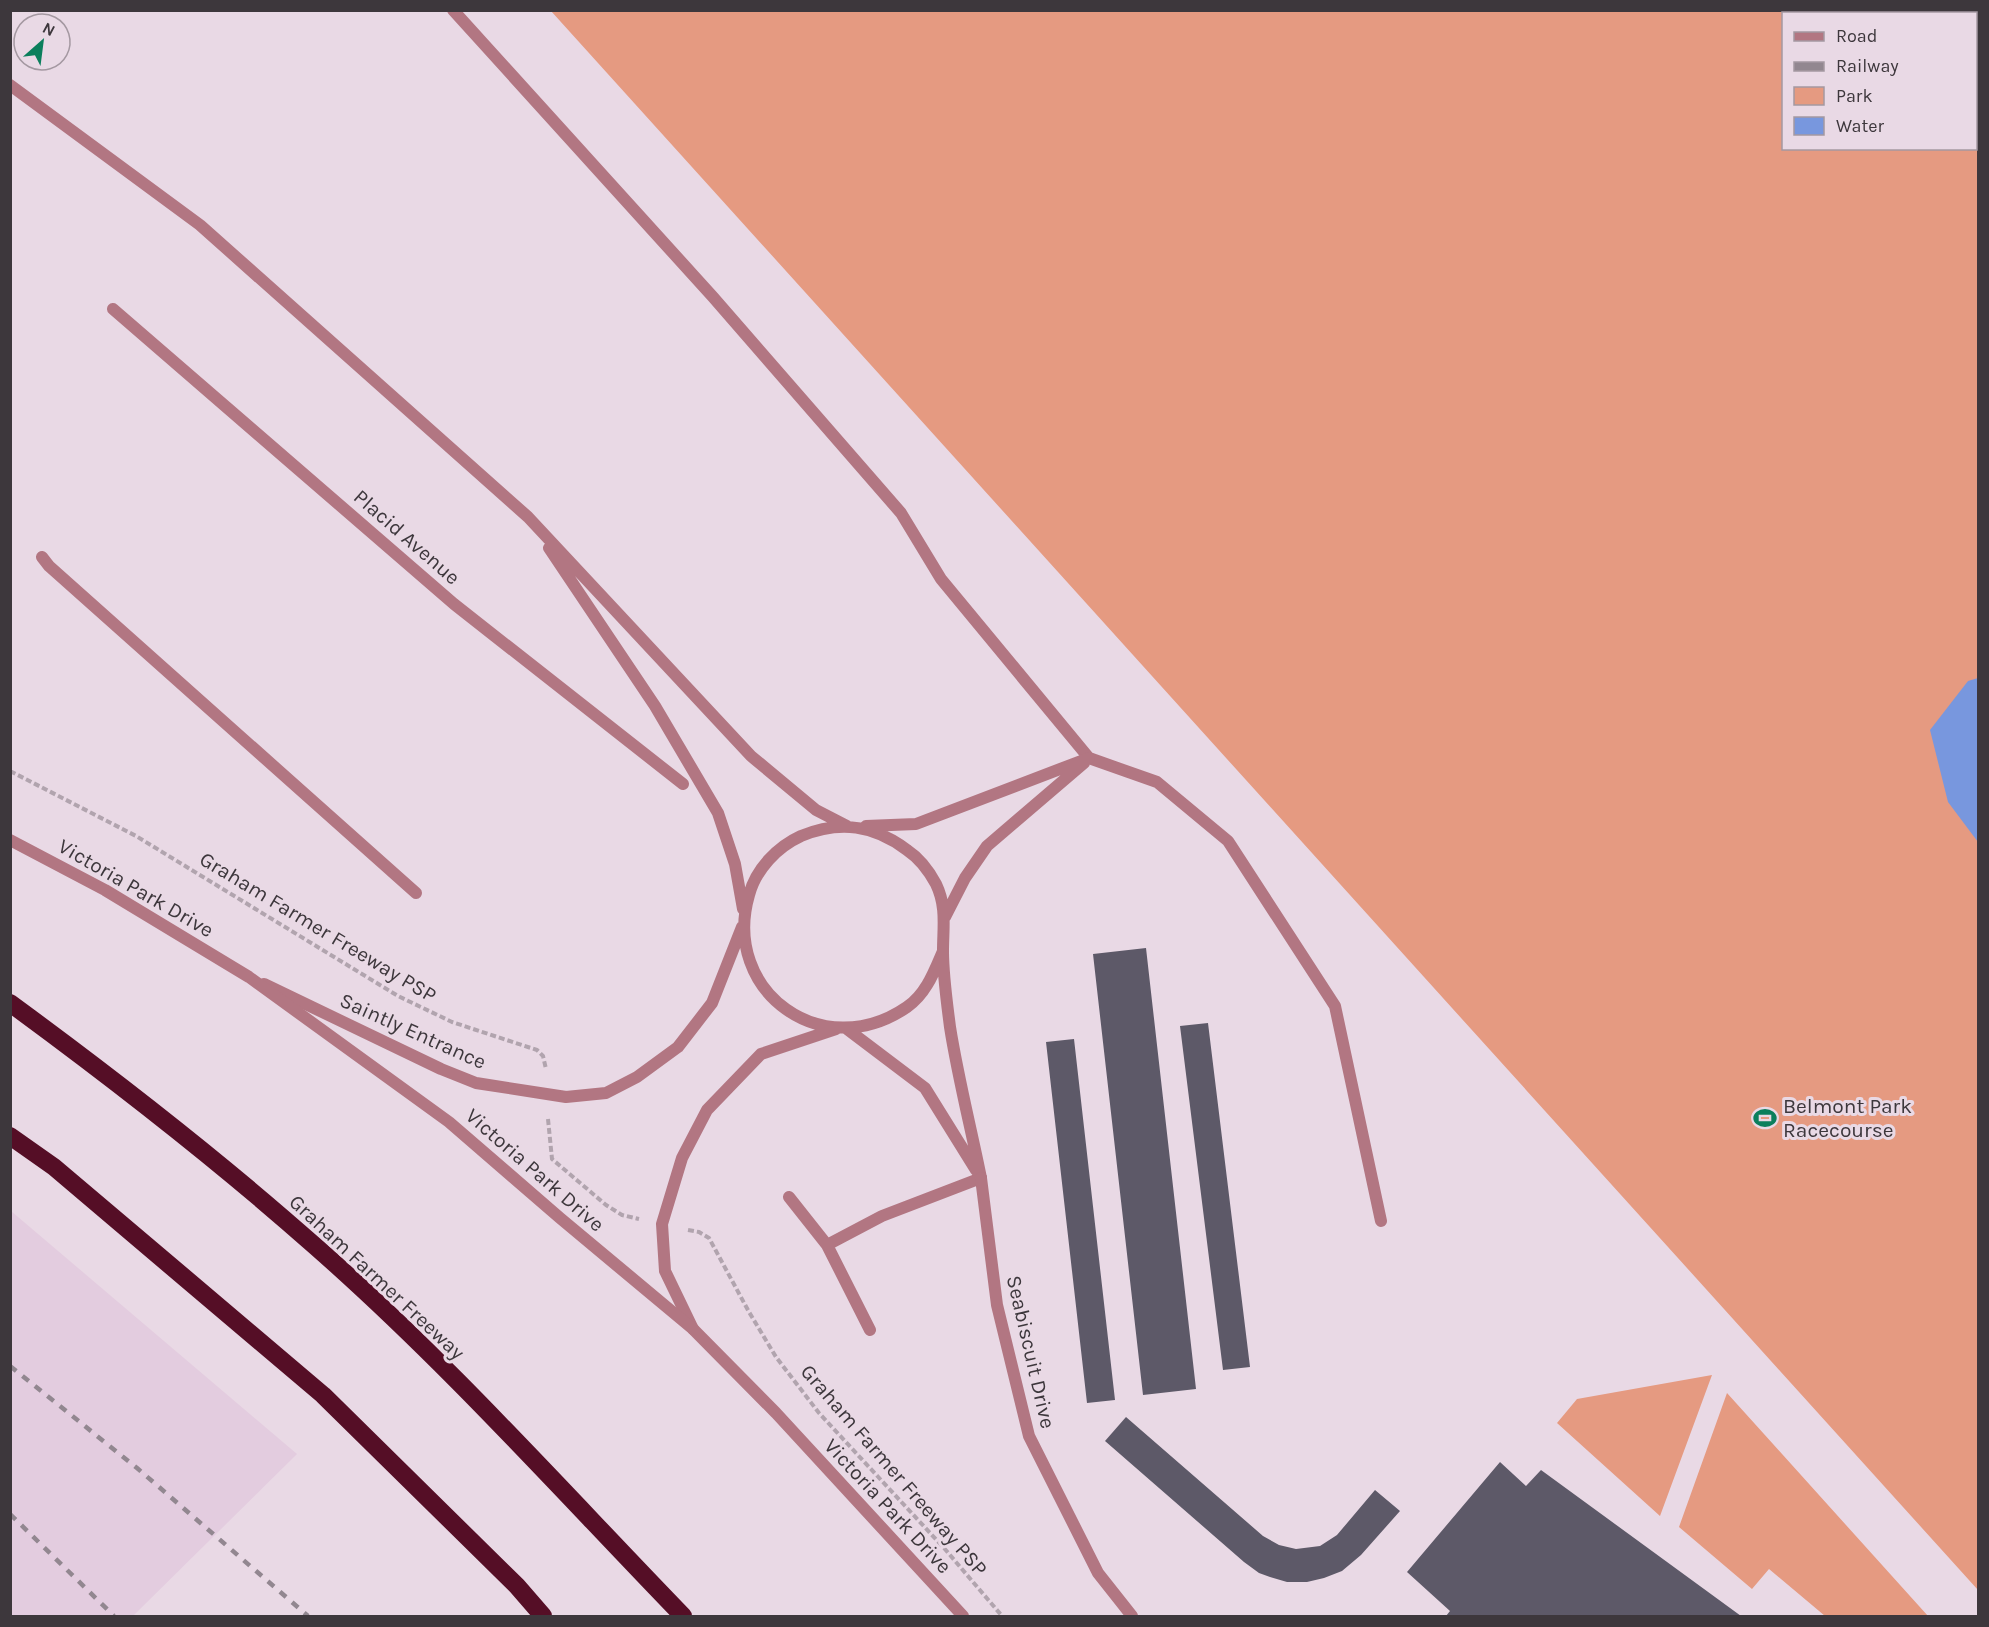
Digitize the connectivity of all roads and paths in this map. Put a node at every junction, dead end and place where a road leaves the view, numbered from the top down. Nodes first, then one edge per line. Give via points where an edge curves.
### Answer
1 (453, 10) edge
2 (10, 85) edge
3 (113, 309) dead end
4 (528, 517) junction
5 (42, 557) dead end
6 (1089, 758) junction
7 (10, 771) edge
8 (682, 784) dead end
9 (853, 826) junction
10 (10, 840) edge
11 (416, 893) dead end
12 (743, 914) junction
13 (945, 917) junction
14 (743, 927) junction
15 (943, 951) junction
16 (249, 977) junction
17 (10, 1003) edge
18 (843, 1029) junction
19 (547, 1095) junction
20 (10, 1136) edge
21 (981, 1178) junction
22 (789, 1197) dead end
23 (1381, 1221) dead end
24 (662, 1224) junction
25 (827, 1245) junction
26 (693, 1329) junction
27 (870, 1330) dead end
28 (543, 1617) edge
29 (683, 1617) edge
30 (963, 1617) edge
31 (1002, 1617) edge
32 (1132, 1617) edge

1 - 6 street via 713,297 901,513 940,579
2 - 4 street via 200,225
3 - 8 street, Placid Avenue via 454,604
4 - 9 street via 751,756 816,810
4 - 12 street via 655,706 718,813 735,864
5 - 11 street
6 - 9 street via 916,824
6 - 13 street via 987,846
6 - 23 street via 1157,782 1228,841 1335,1006
7 - 19 path, Graham Farmer Freeway PSP via 135,836 407,1000 452,1022 537,1050 545,1060
9 - 12 street via 817,830 790,841 768,860 752,885
9 - 13 street via 890,837 917,857 936,885
10 - 16 street, Victoria Park Drive via 105,890
12 - 14 street
13 - 15 street
14 - 18 street via 747,957 761,985 782,1007 808,1022
14 - 19 street, Saintly Entrance via 712,1003 678,1047 637,1077 606,1093
15 - 18 street via 930,982 908,1007 879,1022
15 - 21 street, Seabiscuit Drive via 951,1028
16 - 19 street, Saintly Entrance via 458,1076 476,1083
16 - 26 street, Victoria Park Drive via 449,1122
17 - 29 highway, Graham Farmer Freeway via 170,1126 315,1246 465,1389
18 - 21 street via 925,1088
18 - 24 street via 761,1054 707,1110 682,1158
19 - 24 path, Graham Farmer Freeway PSP via 552,1159 622,1215
20 - 28 highway via 54,1167 323,1395 517,1586
21 - 25 street via 882,1216
21 - 32 street, Seabiscuit Drive via 997,1305 1029,1436 1098,1573
22 - 25 street
24 - 26 street via 665,1271
24 - 31 path, Graham Farmer Freeway PSP via 709,1238 762,1335 790,1376
25 - 27 street
26 - 30 street, Victoria Park Drive via 776,1413

